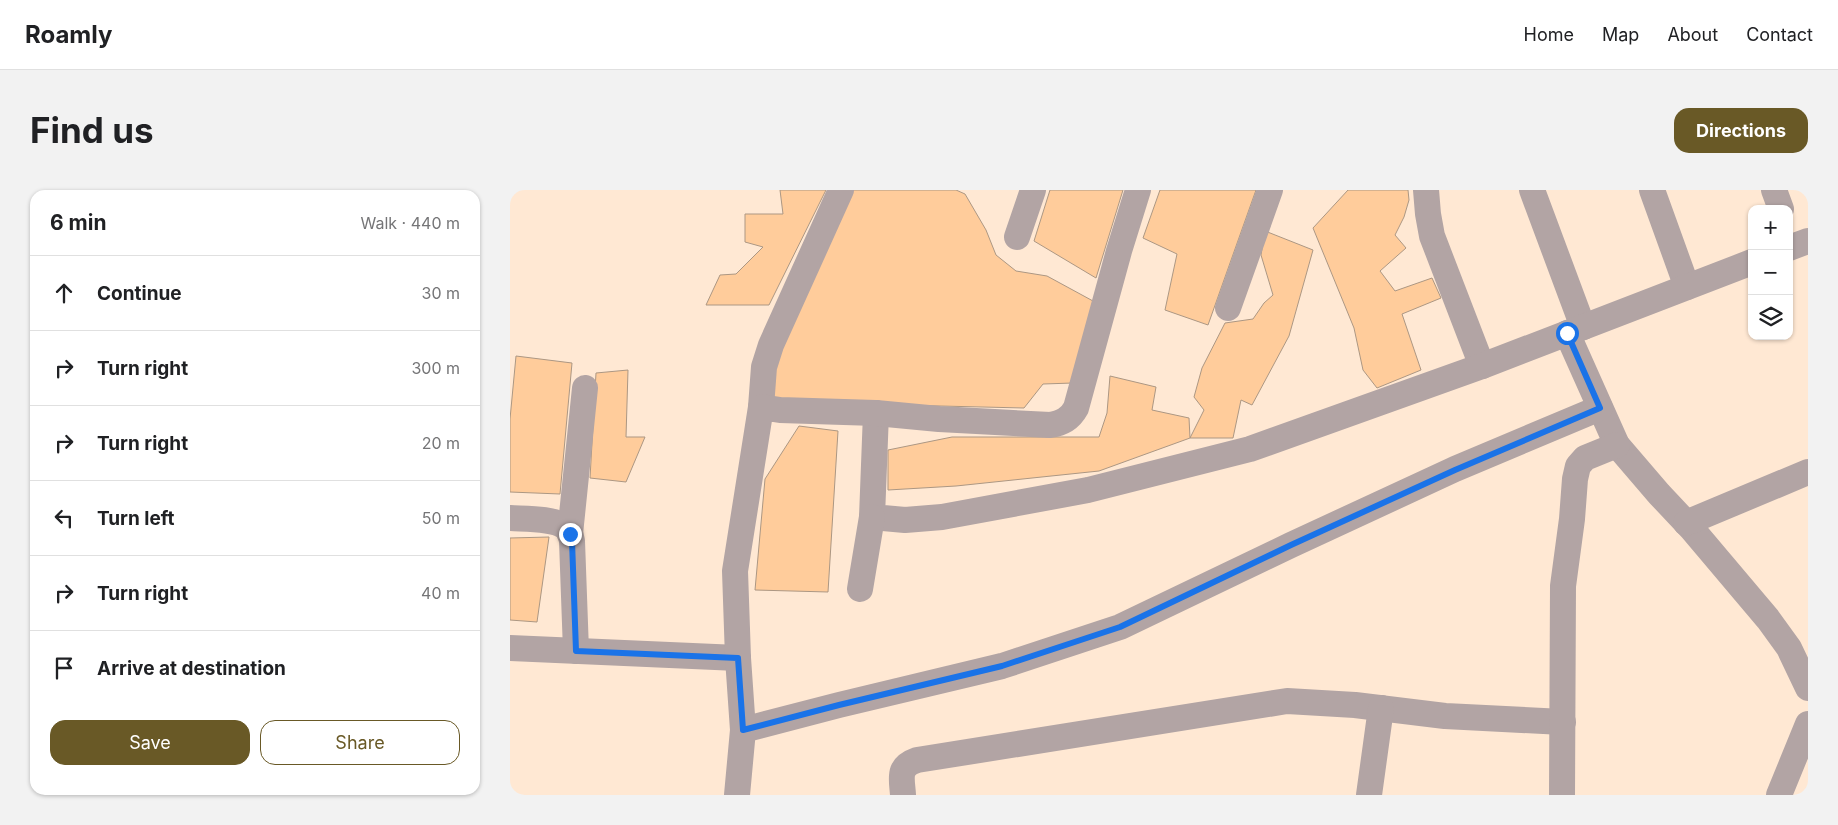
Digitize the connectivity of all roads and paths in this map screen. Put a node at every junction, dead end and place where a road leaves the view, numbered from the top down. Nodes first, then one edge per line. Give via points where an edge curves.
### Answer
1 (840, 190) edge
2 (1033, 190) edge
3 (1138, 190) edge
4 (1270, 190) edge
5 (1426, 190) edge
6 (1532, 190) edge
7 (1652, 190) edge
8 (1774, 190) edge
9 (1780, 205) edge
10 (1017, 237) dead end
11 (1748, 264) edge
12 (1687, 287) junction
13 (1228, 308) dead end
14 (1575, 330) junction
15 (1482, 366) junction
16 (584, 388) dead end
17 (761, 407) junction
18 (1600, 408) junction
19 (876, 413) junction
20 (1617, 445) junction
21 (1808, 472) edge
22 (872, 517) junction
23 (510, 518) edge
24 (1686, 522) junction
25 (570, 534) junction
26 (860, 589) dead end
27 (510, 648) edge
28 (576, 651) junction
29 (738, 658) junction
30 (1808, 688) edge
31 (1381, 708) junction
32 (1563, 722) junction
33 (1808, 724) edge
34 (743, 730) junction
35 (1791, 784) edge
36 (736, 795) edge
37 (903, 795) edge
38 (1369, 795) edge
39 (1562, 795) edge

1 - 17 street via 771,345 764,367
2 - 10 street
3 - 19 street via 1072,415 1050,425
4 - 13 street
5 - 15 street via 1432,236
6 - 14 street
7 - 12 street
8 - 9 street
11 - 12 street
12 - 14 street
14 - 15 street
14 - 18 street
15 - 22 street via 1250,449 1088,490 942,517 905,520
16 - 25 street
17 - 19 street
17 - 29 street via 735,572
18 - 20 street
18 - 34 street via 1455,470 1120,627 1002,666
19 - 22 street
20 - 24 street
20 - 32 street via 1585,458 1578,466 1575,479 1563,586
21 - 24 street
22 - 26 street
23 - 25 street via 556,523
24 - 30 street via 1768,619 1789,648
25 - 28 street
27 - 28 street
28 - 29 street
29 - 34 street
31 - 32 street via 1445,716
31 - 37 street via 1287,700 916,760 902,772
31 - 38 street
32 - 39 street
33 - 35 street
34 - 36 street

